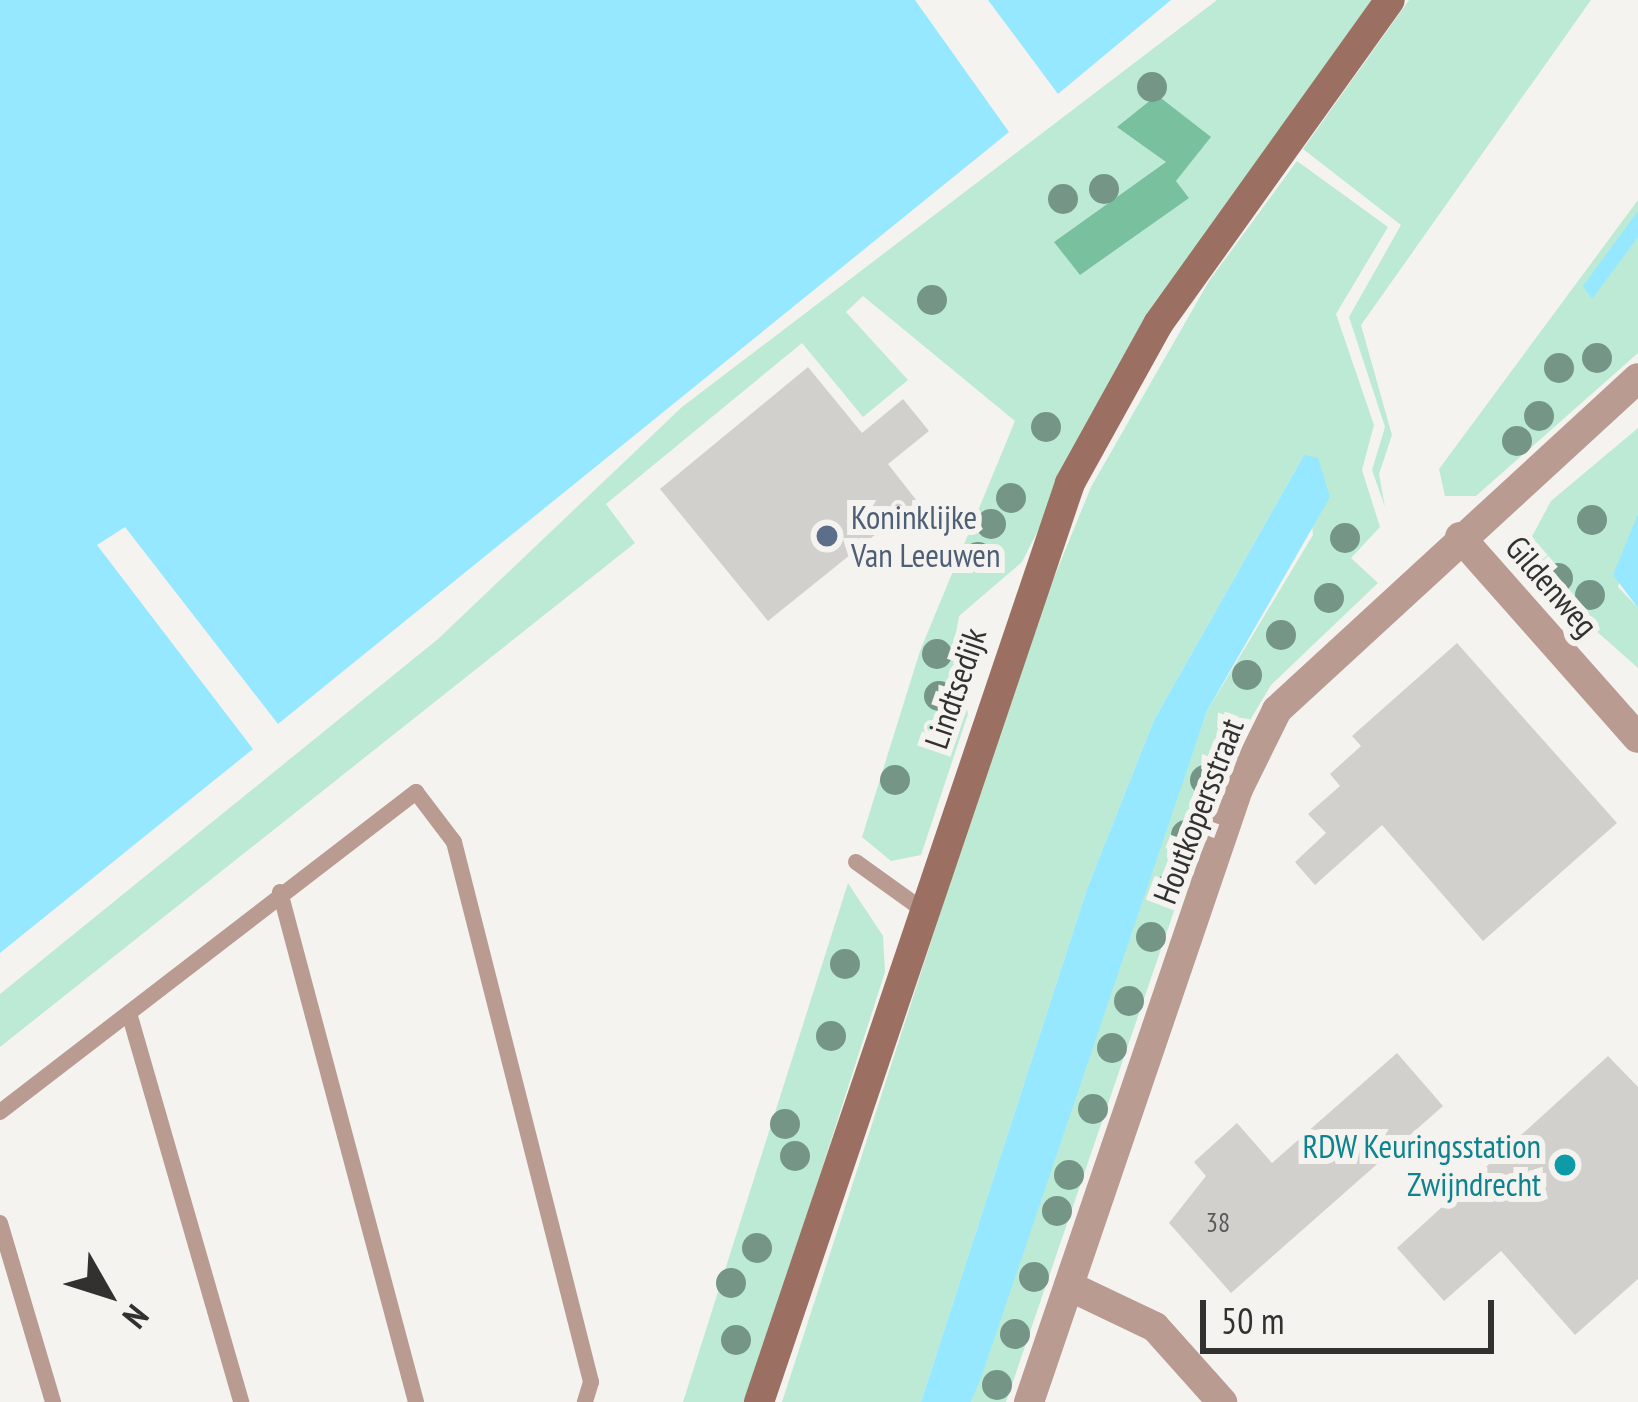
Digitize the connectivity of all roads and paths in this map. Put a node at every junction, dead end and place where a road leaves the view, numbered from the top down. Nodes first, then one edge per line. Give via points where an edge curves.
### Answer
1 (1390, 0) edge
2 (1638, 378) edge
3 (1460, 536) junction
4 (1638, 738) edge
5 (856, 862) dead end
6 (280, 892) junction
7 (920, 908) junction
8 (129, 1013) junction
9 (0, 1112) edge
10 (0, 1223) edge
11 (1070, 1286) junction
12 (53, 1402) edge
13 (241, 1402) edge
14 (416, 1402) edge
15 (585, 1402) edge
16 (759, 1402) edge
17 (1029, 1402) edge
18 (1222, 1402) edge

1 - 7 street, Lindtsedijk via 1158,324 1091,440 1010,636
2 - 3 street, Houtkopersstraat
3 - 4 street, Gildenweg
3 - 11 street, Houtkopersstraat via 1277,710 1238,789
5 - 7 lane
6 - 8 lane
6 - 14 lane
6 - 15 lane via 416,793 454,842 591,1382
7 - 16 street, Lindtsedijk
8 - 9 lane
8 - 13 lane
10 - 12 lane
11 - 17 street, Houtkopersstraat
11 - 18 street via 1155,1327

